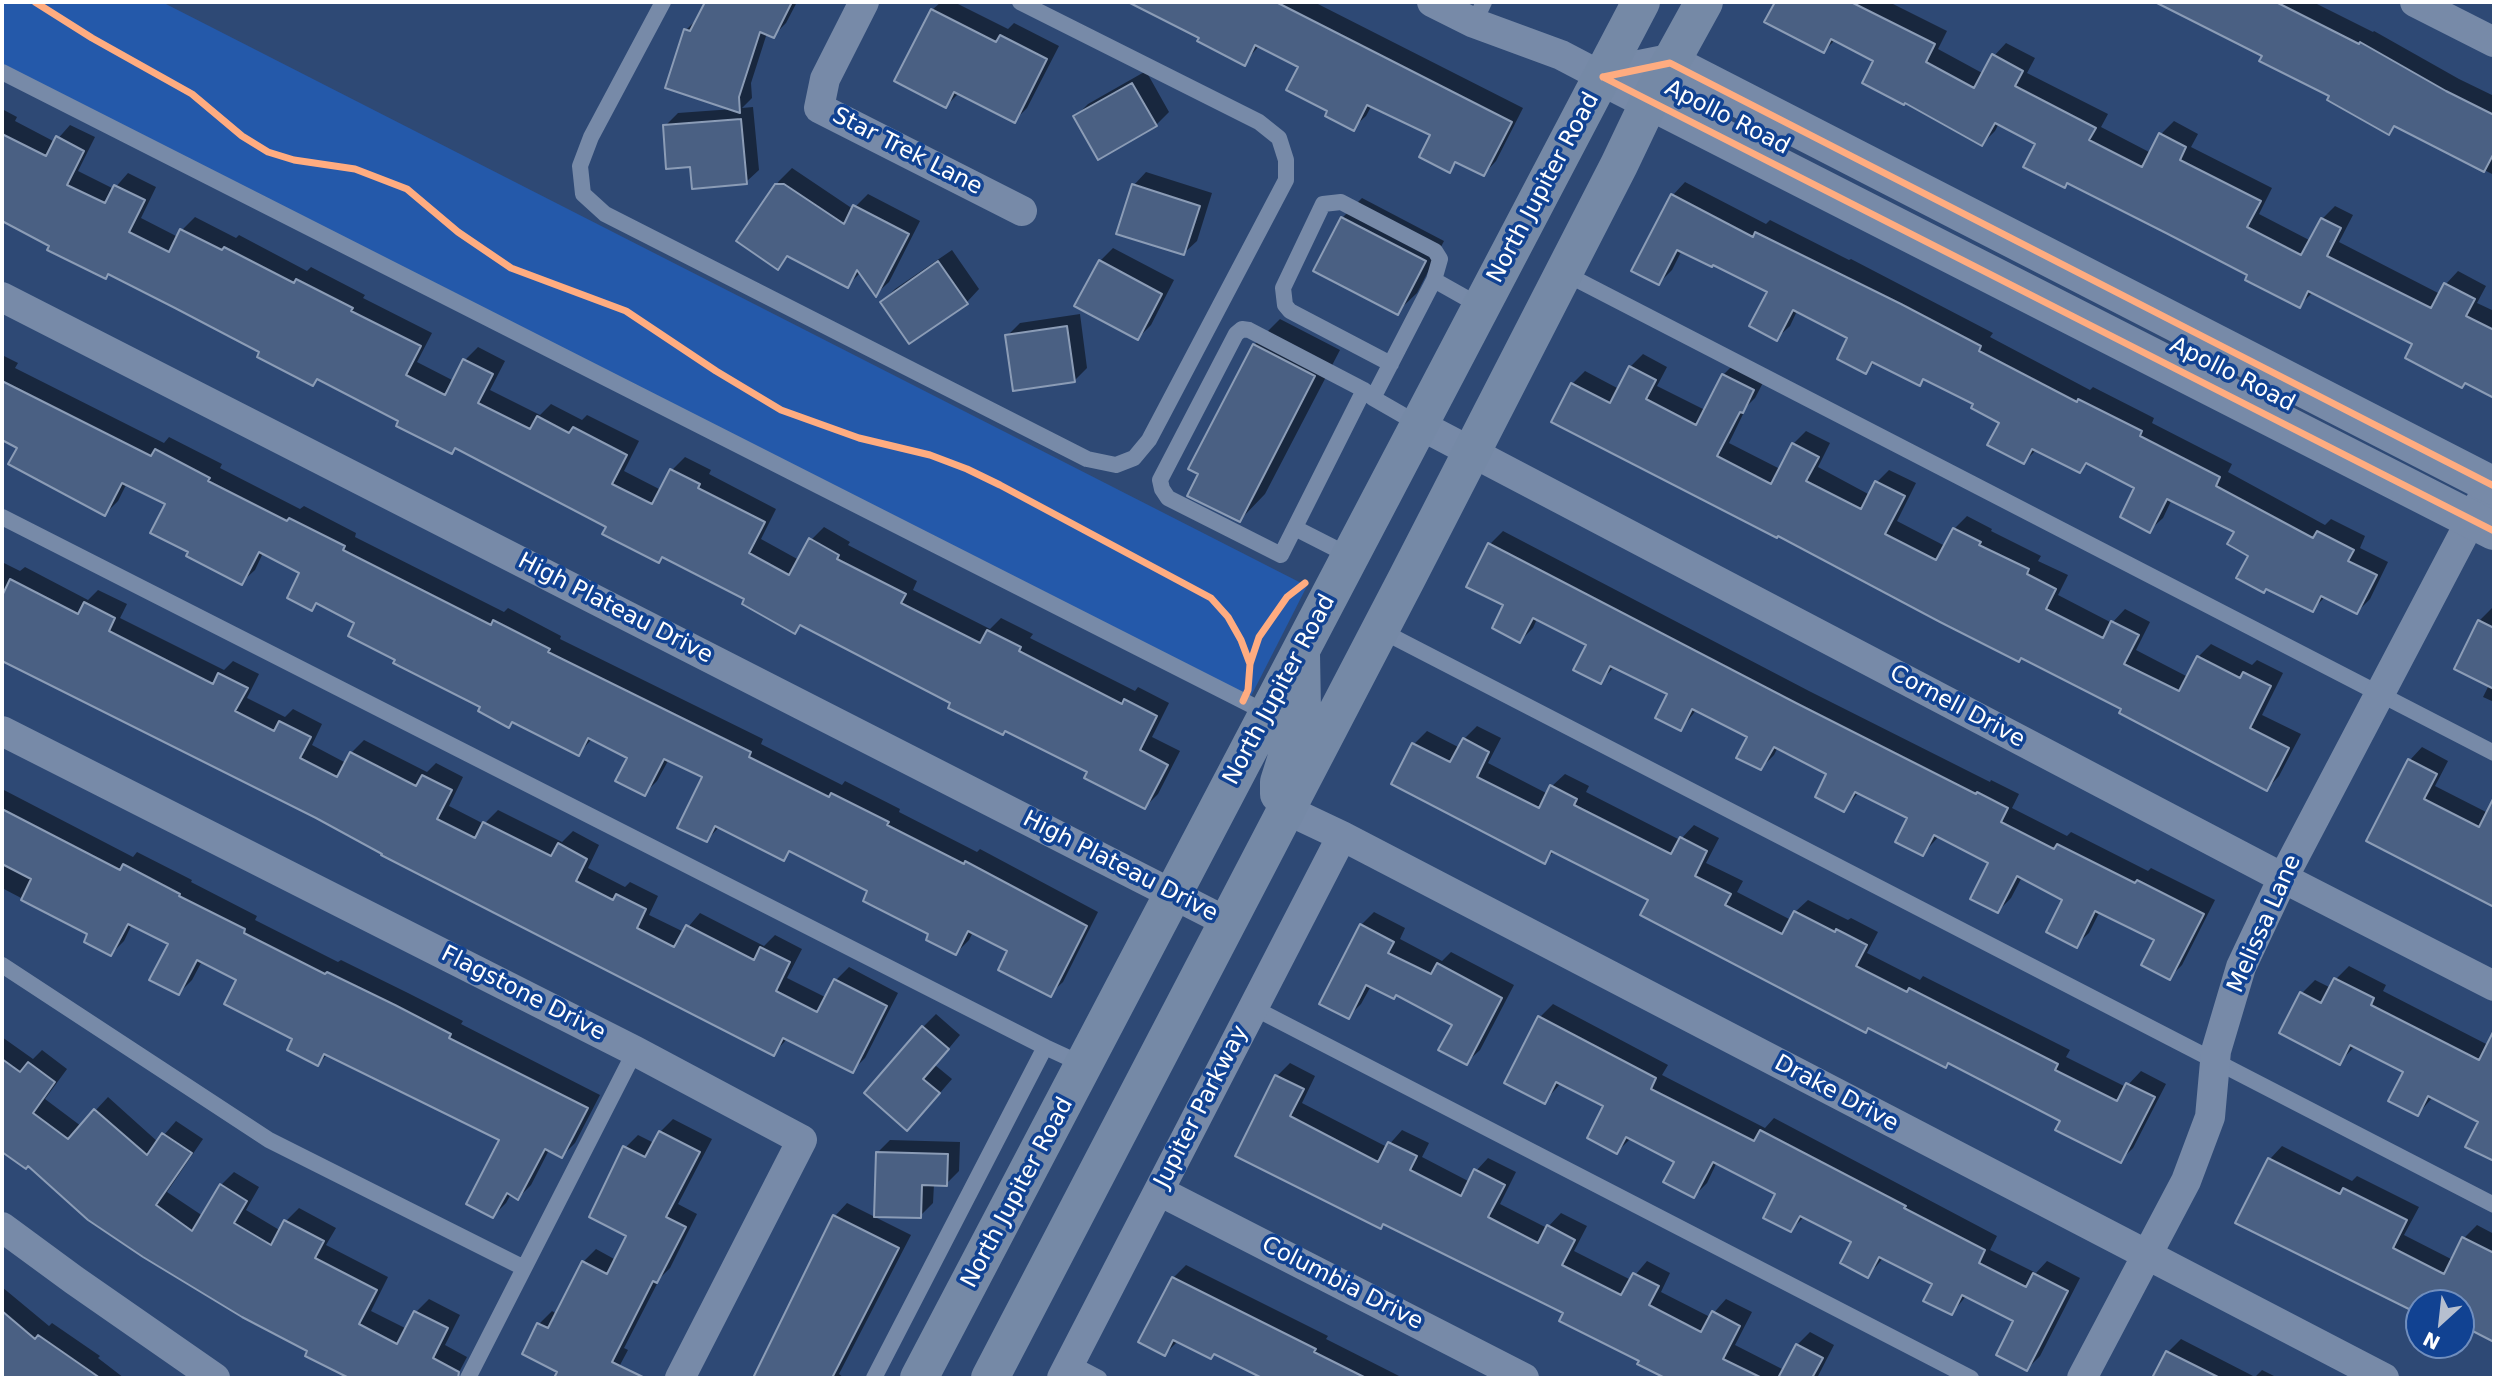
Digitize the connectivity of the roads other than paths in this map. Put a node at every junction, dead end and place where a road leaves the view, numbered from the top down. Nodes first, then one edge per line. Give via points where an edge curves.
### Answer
1 (663, 2) edge
2 (864, 2) edge
3 (1020, 2) edge
4 (1432, 2) edge
5 (1642, 2) edge
6 (1704, 2) edge
7 (2415, 2) edge
8 (1479, 13) edge
9 (2494, 43) edge
10 (1670, 63) junction
11 (2, 72) edge
12 (1603, 77) junction
13 (1650, 100) junction
14 (1022, 211) dead end
15 (1564, 273) junction
16 (1434, 280) junction
17 (2, 297) edge
18 (1482, 307) junction
19 (1391, 364) junction
20 (1368, 394) junction
21 (1420, 425) junction
22 (1472, 452) junction
23 (2492, 485) edge
24 (2, 517) edge
25 (2483, 525) edge
26 (1295, 528) junction
27 (1350, 556) junction
28 (1380, 630) junction
29 (1301, 649) junction
30 (2380, 694) junction
31 (1267, 713) junction
32 (2, 731) edge
33 (2494, 754) edge
34 (1287, 810) junction
35 (1342, 836) junction
36 (2283, 878) junction
37 (1174, 894) junction
38 (1227, 922) junction
39 (2, 965) edge
40 (2494, 986) edge
41 (1254, 1008) junction
42 (1045, 1047) junction
43 (635, 1051) junction
44 (2215, 1062) junction
45 (1085, 1066) junction
46 (1159, 1191) junction
47 (2494, 1205) edge
48 (2, 1227) edge
49 (2146, 1255) junction
50 (524, 1268) junction
51 (1066, 1371) edge
52 (215, 1378) edge
53 (468, 1378) edge
54 (680, 1378) edge
55 (874, 1378) edge
56 (919, 1378) edge
57 (989, 1378) edge
58 (1099, 1378) edge
59 (1524, 1378) edge
60 (1971, 1378) edge
61 (2082, 1378) edge
62 (2384, 1378) edge

1 - 3 lane via 591,137 580,166 583,194 605,214 1087,459 1116,465 1134,458 1150,440 1286,180 1286,160 1279,138 1259,121
2 - 14 street, Star Trek Lane via 825,79 819,107
4 - 8 street
5 - 12 main road, North Jupiter Road
6 - 10 main road
7 - 9 street
8 - 12 street
10 - 12 street, Apollo Road
10 - 13 main road
10 - 23 street, Apollo Road
11 - 31 lane
12 - 13 street, Apollo Road
12 - 18 main road, North Jupiter Road
13 - 15 main road
13 - 25 street, Apollo Road
15 - 22 main road
15 - 30 lane
16 - 18 lane
16 - 19 lane
16 - 19 lane via 1440,260 1436,251 1341,202 1323,204 1283,288 1285,305
17 - 37 street, High Plateau Drive
18 - 21 main road, North Jupiter Road
19 - 20 lane
20 - 21 lane
20 - 26 lane
20 - 26 lane via 1249,330 1236,334 1160,480 1161,489 1168,498 1281,555
21 - 22 street, Cornell Drive
21 - 27 main road, North Jupiter Road
22 - 28 main road
22 - 36 street, Cornell Drive
23 - 25 street, Melissa Lane
24 - 42 lane
25 - 30 street, Melissa Lane
26 - 27 lane
27 - 29 main road, North Jupiter Road
28 - 34 main road
28 - 44 lane
29 - 31 main road, North Jupiter Road
29 - 34 main road via 1302,709 1279,782 1280,801
30 - 33 lane
30 - 36 street, Melissa Lane
31 - 37 main road, North Jupiter Road
32 - 43 street, Flagstone Drive
34 - 35 street, Drake Drive
34 - 38 main road
35 - 41 street, Jupiter Parkway
35 - 49 street, Drake Drive
36 - 40 street, Cornell Drive
36 - 44 street, Melissa Lane via 2241,967
37 - 38 street, High Plateau Drive
37 - 45 main road, North Jupiter Road
38 - 57 main road
39 - 50 lane via 269,1140
41 - 46 street, Jupiter Parkway
41 - 60 lane
42 - 45 lane
42 - 55 lane
43 - 50 lane
43 - 54 street, Flagstone Drive via 802,1140
44 - 47 lane
44 - 49 street, Melissa Lane via 2210,1117 2186,1181
45 - 56 main road, North Jupiter Road
46 - 51 street, Jupiter Parkway
46 - 59 street, Columbia Drive
48 - 52 street
49 - 61 street, Melissa Lane
49 - 62 street, Drake Drive
50 - 53 lane
51 - 58 lane

